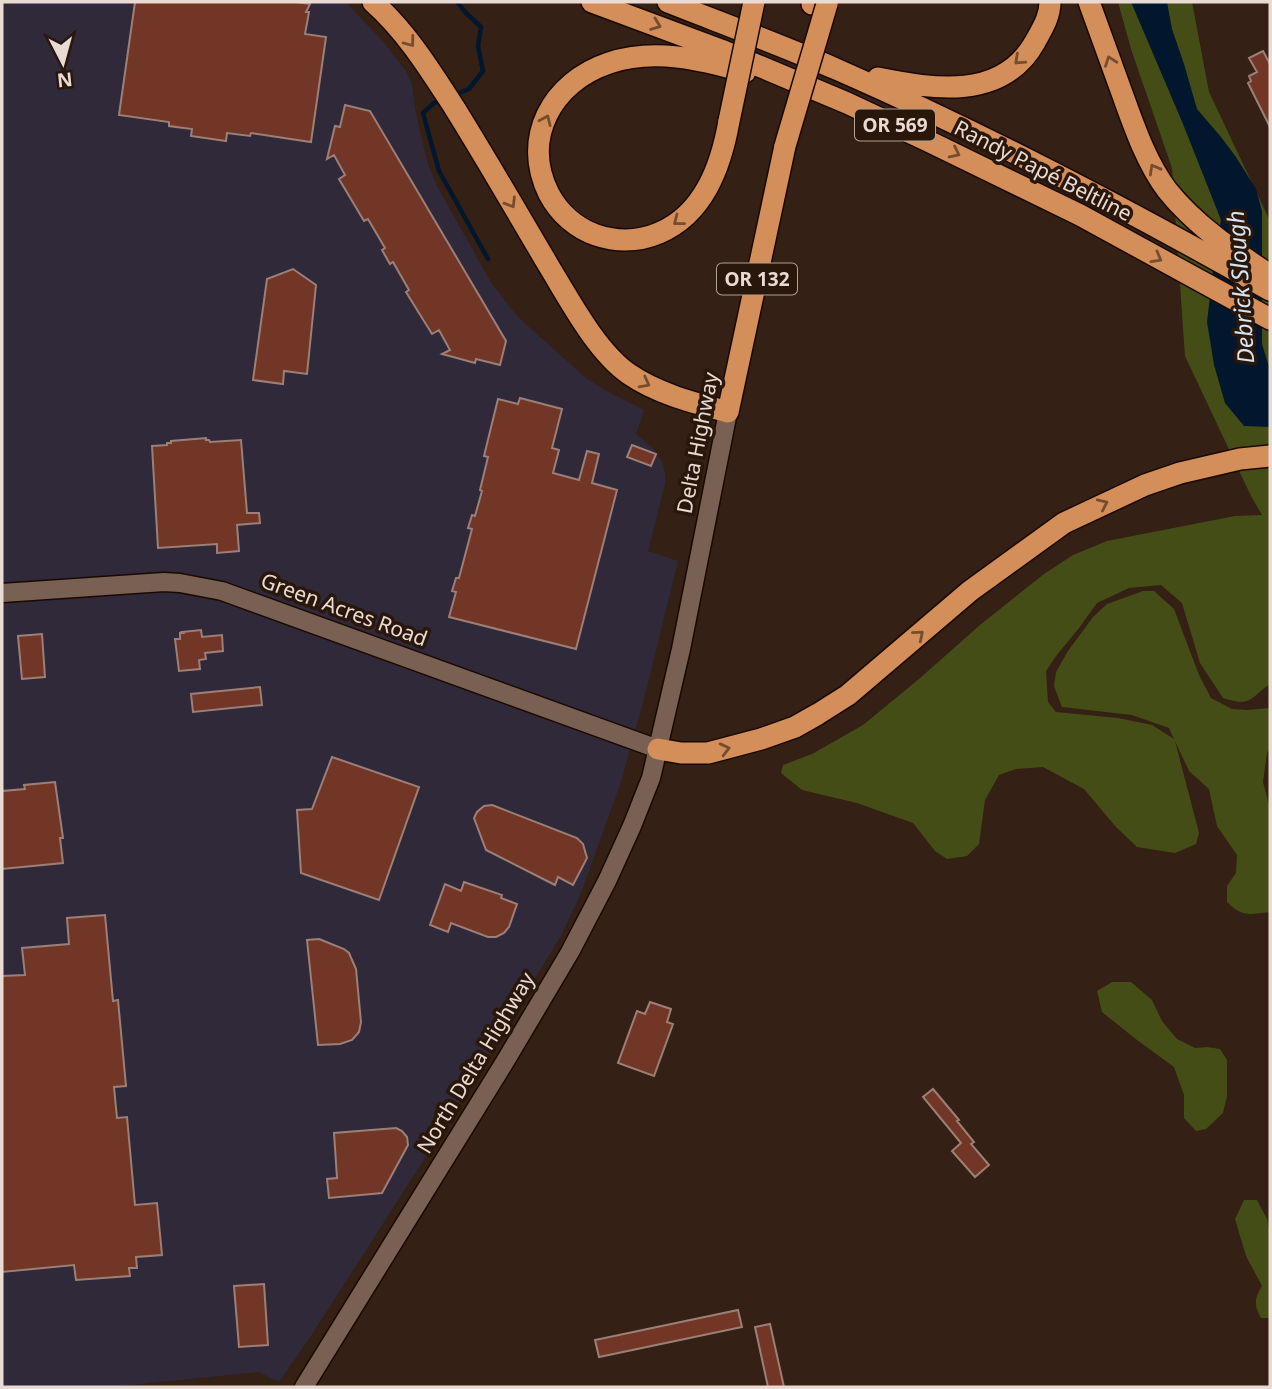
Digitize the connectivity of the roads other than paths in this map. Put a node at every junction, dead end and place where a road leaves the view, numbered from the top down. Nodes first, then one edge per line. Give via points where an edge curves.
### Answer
1 (373, 2) edge
2 (592, 2) edge
3 (668, 2) edge
4 (754, 2) edge
5 (1050, 2) edge
6 (1090, 2) edge
7 (821, 3) edge
8 (834, 68) junction
9 (847, 103) junction
10 (1270, 275) edge
11 (1270, 290) edge
12 (1267, 317) edge
13 (728, 412) junction
14 (1270, 456) edge
15 (2, 593) edge
16 (658, 749) junction
17 (304, 1387) edge

1 -> 13 highway via 424,61 606,353 628,374 650,386
2 -> 9 highway, Randy Papé Beltline / OR 569
3 - 8 highway, Randy Papé Beltline / OR 569
4 -> 9 highway, bridge via 729,121 718,167 701,198 679,222 652,236 620,240 590,232 559,208 539,165 542,127 556,99 570,85 610,63 663,56 706,62
5 -> 8 highway via 1031,49 1020,62 988,82 929,87
10 -> 6 highway via 1230,249 1167,190 1131,119
7 - 13 highway, Delta Highway / OR 132, bridge
8 - 11 highway, Randy Papé Beltline / OR 569 via 1100,196
9 -> 12 highway, Randy Papé Beltline / OR 569 via 1080,215
13 - 16 street, Delta Highway / OR 132
16 -> 14 highway via 708,753 795,727 848,695 970,592 1064,523 1180,473
15 - 16 street, Green Acres Road via 164,582 222,591
16 - 17 street, North Delta Highway via 632,826 582,931

